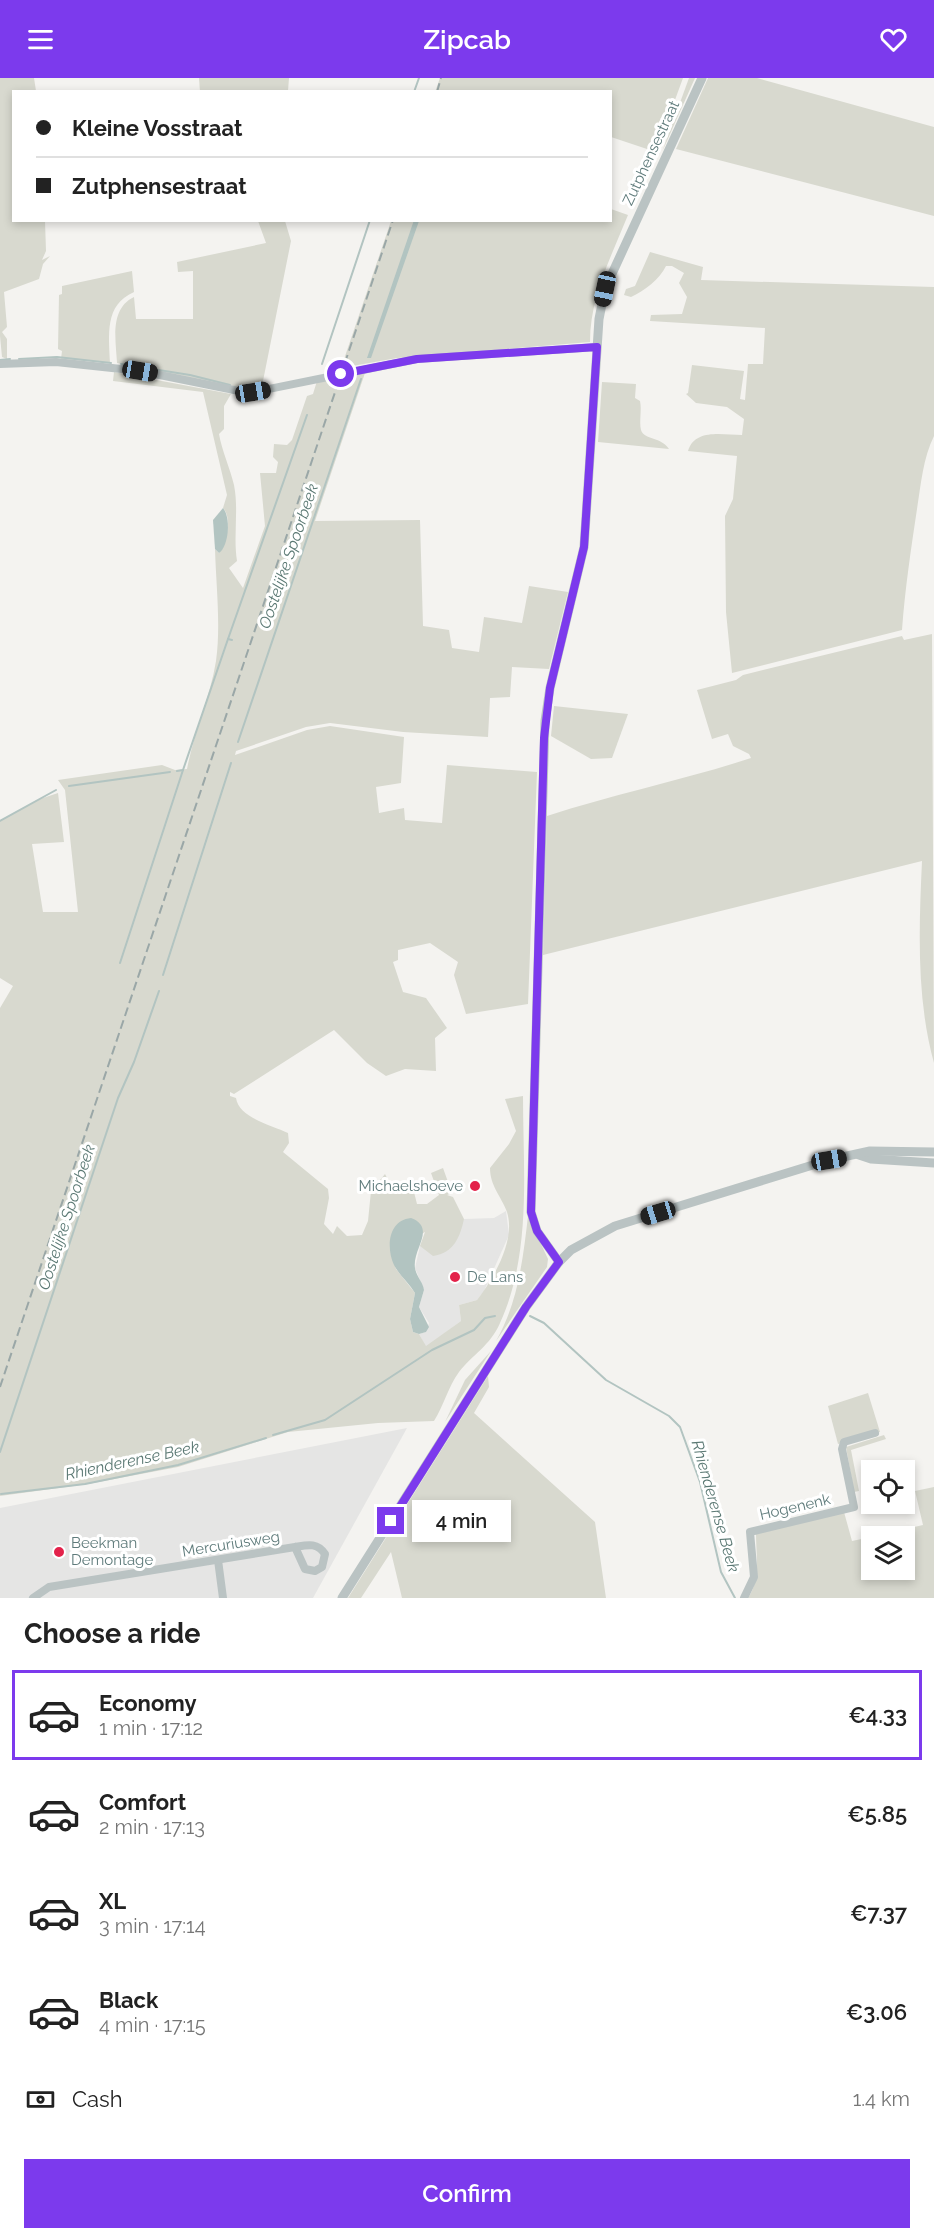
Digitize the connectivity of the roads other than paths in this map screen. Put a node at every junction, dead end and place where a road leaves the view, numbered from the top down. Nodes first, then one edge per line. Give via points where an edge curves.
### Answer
1 (702, 78) edge
2 (597, 347) junction
3 (0, 364) edge
4 (934, 1152) edge
5 (859, 1155) junction
6 (934, 1163) edge
7 (559, 1262) junction
8 (875, 1433) dead end
9 (295, 1547) dead end
10 (218, 1560) junction
11 (33, 1598) edge
12 (223, 1598) edge
13 (342, 1598) edge
14 (744, 1598) edge

1 - 2 street, Zutphensestraat via 605,289
2 - 3 street via 417,359 249,393 140,371 56,362
2 - 7 street, Zutphensestraat via 584,547 550,688 544,738 531,1212 537,1231
4 - 5 street via 870,1151
5 - 6 street
5 - 7 street via 829,1160 615,1226 572,1250
7 - 13 street via 519,1317
8 - 14 street, Hogenenk via 844,1442 842,1449 854,1507 750,1532 754,1577
9 - 10 street, Mercuriusweg
10 - 11 street, Mercuriusweg via 49,1587
10 - 12 street

